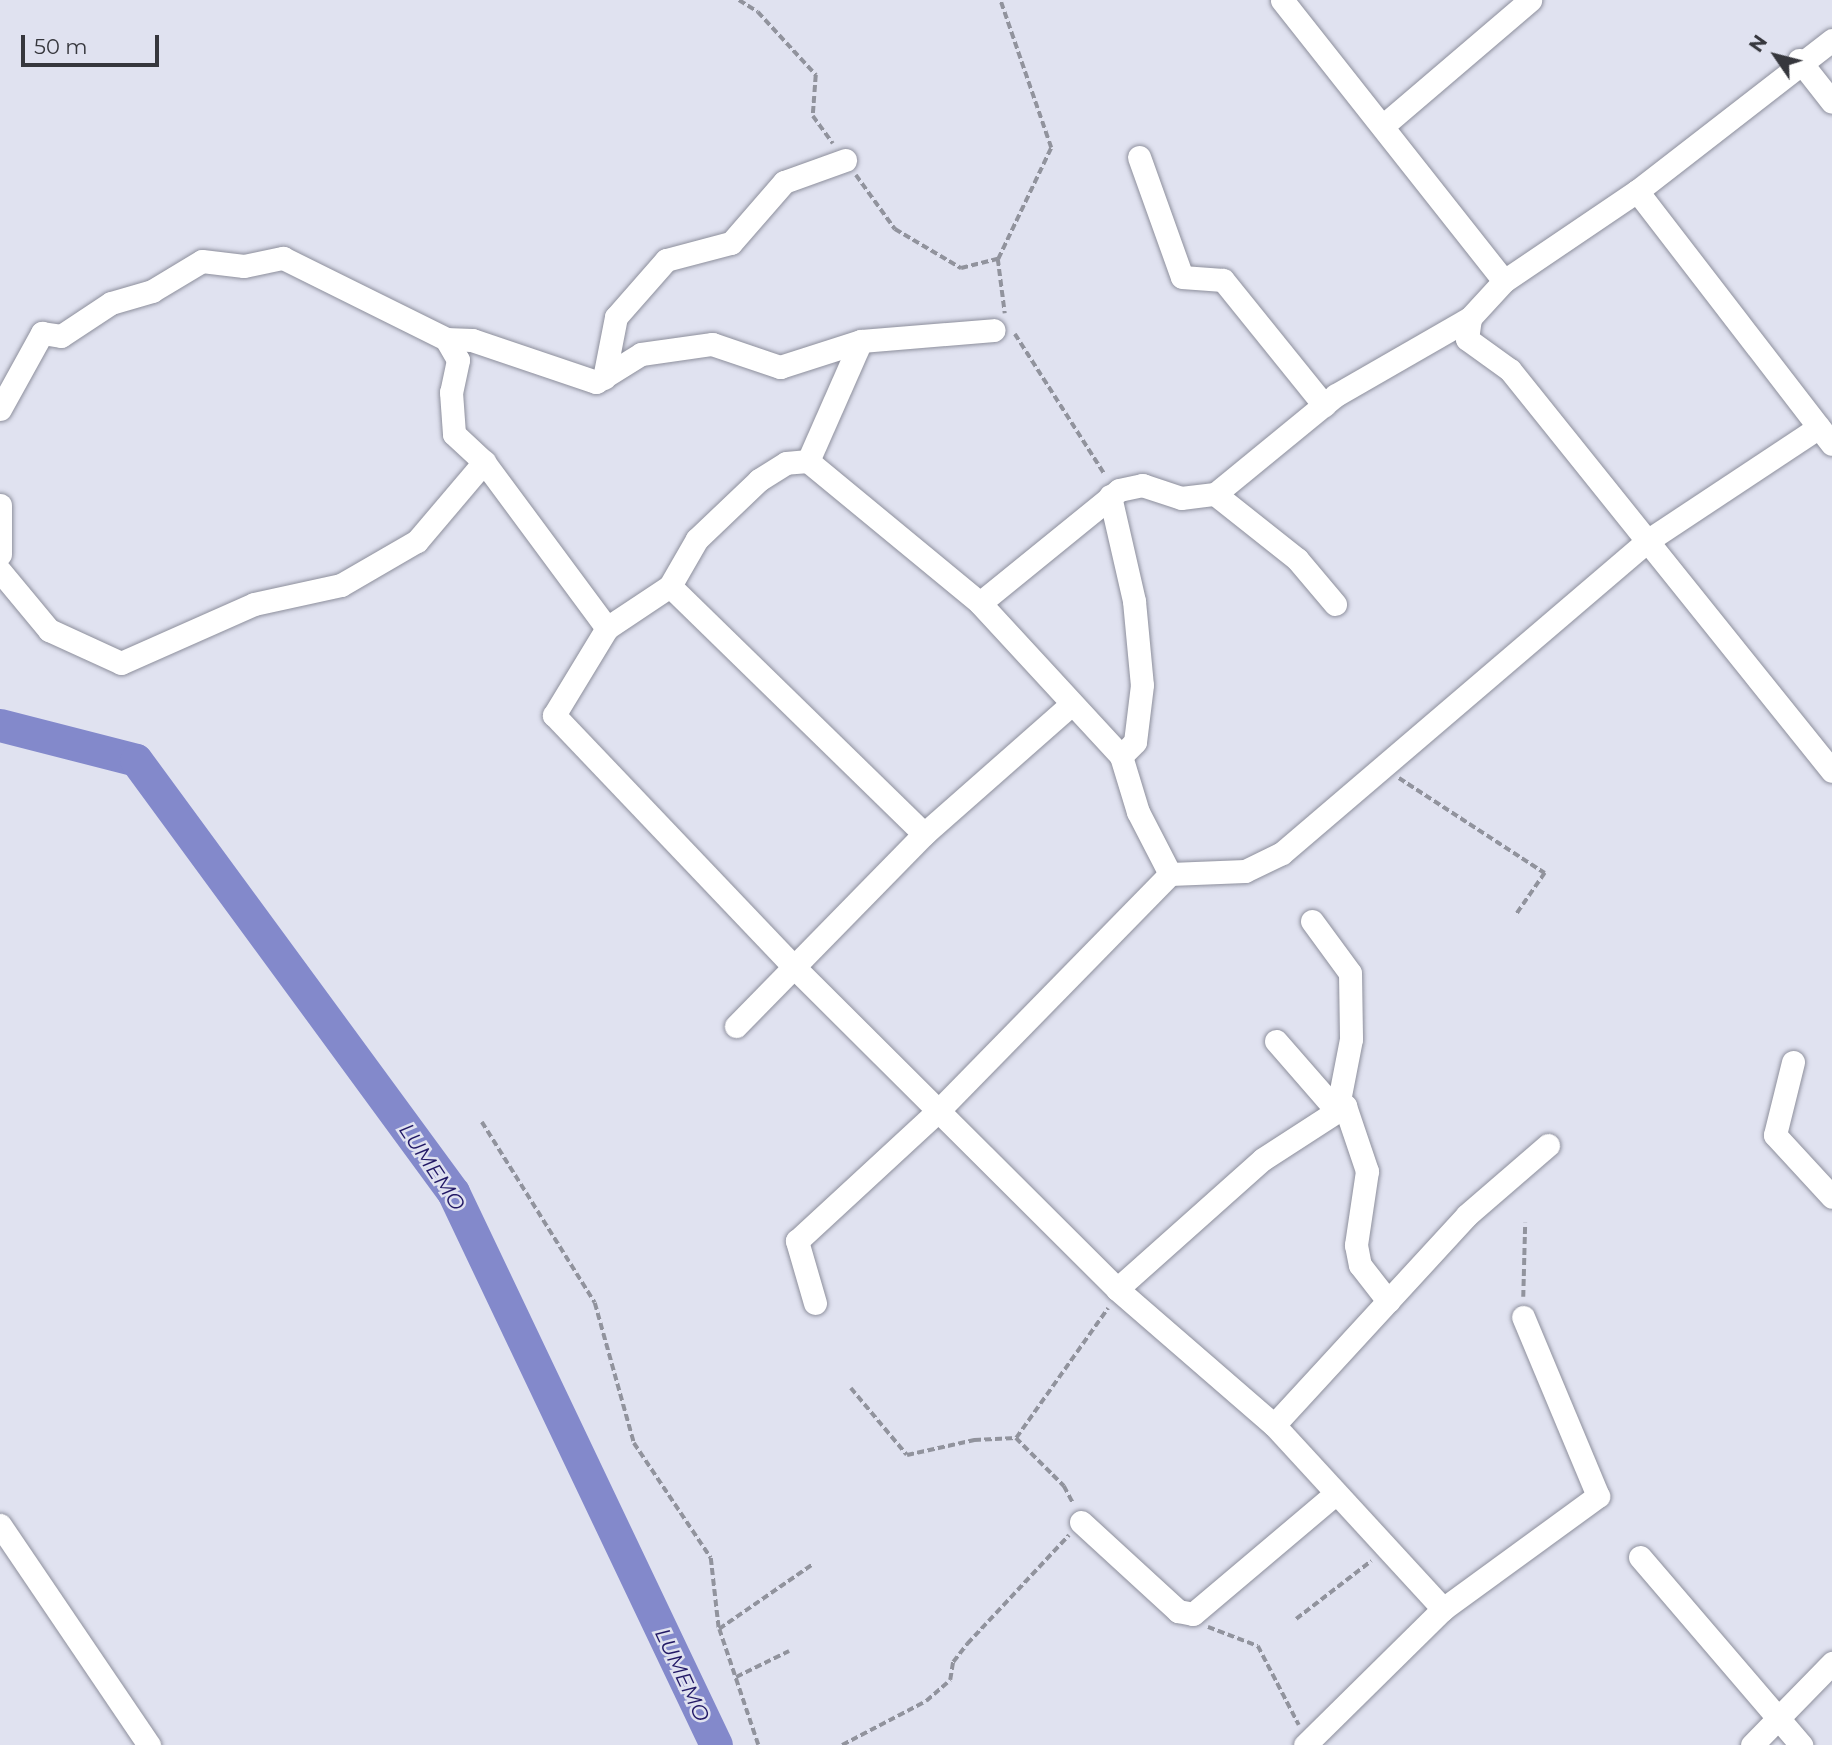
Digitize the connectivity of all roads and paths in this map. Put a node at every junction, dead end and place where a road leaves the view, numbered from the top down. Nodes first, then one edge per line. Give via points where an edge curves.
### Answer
1 (739, 0) edge
2 (1000, 0) edge
3 (1282, 0) edge
4 (1530, 0) edge
5 (1832, 40) edge
6 (1798, 61) junction
7 (1832, 102) edge
8 (1385, 124) junction
9 (1139, 156) dead end
10 (845, 160) junction
11 (1637, 191) junction
12 (998, 259) junction
13 (1504, 281) junction
14 (1470, 318) junction
15 (994, 330) dead end
16 (446, 339) junction
17 (862, 341) junction
18 (604, 378) junction
19 (1324, 405) junction
20 (0, 409) edge
21 (1825, 436) edge
22 (808, 461) junction
23 (484, 462) junction
24 (1114, 493) junction
25 (1215, 494) junction
26 (0, 505) edge
27 (1647, 541) junction
28 (0, 554) edge
29 (0, 572) edge
30 (670, 586) junction
31 (980, 603) junction
32 (1335, 604) dead end
33 (607, 628) junction
34 (1069, 706) junction
35 (1121, 756) junction
36 (1382, 767) junction
37 (1832, 771) edge
38 (924, 834) junction
39 (1170, 874) junction
40 (1516, 915) dead end
41 (1312, 921) dead end
42 (791, 964) junction
43 (736, 1026) dead end
44 (1276, 1041) dead end
45 (1793, 1062) dead end
46 (938, 1111) junction
47 (1337, 1111) junction
48 (482, 1122) dead end
49 (1548, 1145) dead end
50 (1832, 1196) edge
51 (1525, 1223) dead end
52 (1118, 1290) junction
53 (1388, 1301) junction
54 (815, 1303) dead end
55 (1523, 1317) joint
56 (851, 1388) dead end
57 (1274, 1425) junction
58 (1016, 1438) junction
59 (1335, 1493) junction
60 (1082, 1522) junction
61 (0, 1525) edge
62 (1387, 1549) junction
63 (1640, 1558) dead end
64 (813, 1563) dead end
65 (1443, 1609) junction
66 (1296, 1619) dead end
67 (1201, 1625) dead end
68 (719, 1629) junction
69 (789, 1651) dead end
70 (1832, 1662) edge
71 (736, 1677) junction
72 (1780, 1716) junction
73 (1307, 1744) edge
74 (149, 1745) edge
75 (758, 1745) edge
76 (842, 1745) edge
77 (1752, 1745) edge
78 (1801, 1745) edge

1 - 10 path via 758,12 816,75 813,116
2 - 12 path via 1051,148
3 - 8 street
4 - 8 street
5 - 6 street
6 - 7 street
6 - 11 street
8 - 13 street
9 - 19 street via 1182,277 1223,280
10 - 12 path via 895,229 961,268
10 - 18 street via 784,182 732,243 666,260 616,317
11 - 13 street
11 - 21 street
12 - 24 path via 1001,304 1016,337
13 - 14 street
14 - 19 street
14 - 27 street via 1466,339 1510,370
15 - 17 street
16 - 18 street via 472,340 596,382
16 - 20 street via 283,258 244,266 202,261 152,291 111,303 61,336 41,333
16 - 23 street via 458,360 451,391 454,434
17 - 18 street via 780,367 712,344 640,355
17 - 22 street
19 - 25 street
21 - 27 street
22 - 30 street via 786,463 759,480 697,539
22 - 31 street
23 - 29 street via 416,541 341,585 254,604 121,663 49,630
23 - 33 street
24 - 25 street via 1142,485 1181,498
24 - 31 street
24 - 35 street via 1134,601 1142,685 1135,742
25 - 32 street via 1297,559
26 - 28 street
27 - 36 street
27 - 37 street
30 - 33 street
30 - 38 street
31 - 34 street
33 - 42 street via 554,715
34 - 35 street
34 - 38 street
35 - 39 street via 1138,812
36 - 39 street via 1282,853 1257,865
36 - 40 path via 1545,873
38 - 42 street
39 - 46 street
41 - 47 street via 1350,973 1351,1039
42 - 43 street
42 - 46 street
44 - 47 street
45 - 50 street via 1775,1135
46 - 52 street
46 - 54 street via 797,1241
47 - 52 street via 1263,1159
47 - 53 street via 1345,1106 1367,1171 1356,1245 1360,1265
48 - 68 path via 595,1303 634,1443 711,1558
49 - 53 street via 1467,1215
51 - 55 path
52 - 57 street
52 - 58 path
53 - 57 street
55 - 65 street via 1598,1496
56 - 58 path via 907,1455
57 - 59 street
58 - 60 path via 1065,1486
59 - 60 street via 1193,1614 1178,1611
59 - 62 street
60 - 76 path via 967,1644 953,1661 950,1680 926,1701
61 - 74 street
62 - 65 street
62 - 66 path
63 - 72 street
64 - 68 path
65 - 73 street
67 - 73 path via 1258,1646
68 - 71 path
69 - 71 path
70 - 72 street
71 - 75 path
72 - 77 street
72 - 78 street

